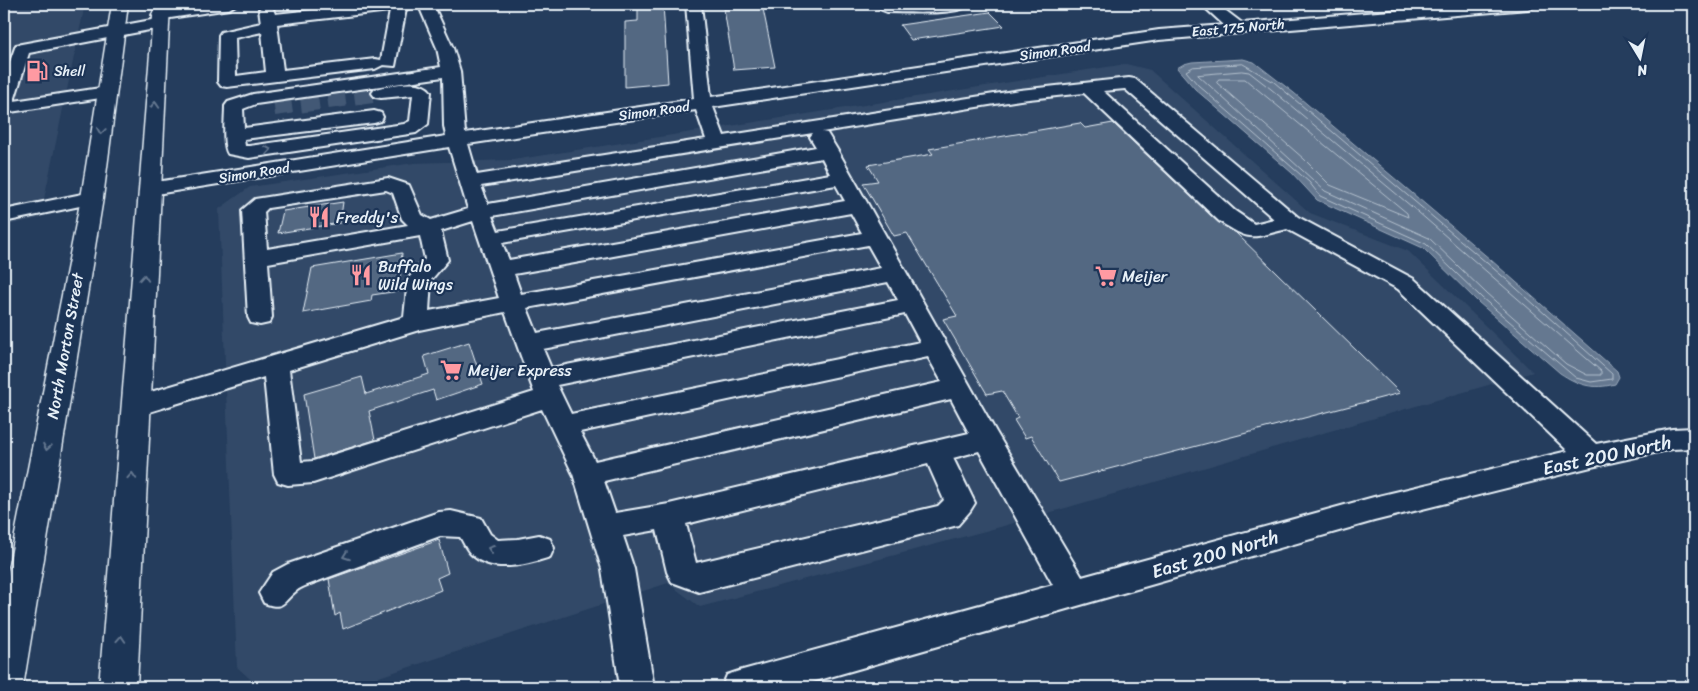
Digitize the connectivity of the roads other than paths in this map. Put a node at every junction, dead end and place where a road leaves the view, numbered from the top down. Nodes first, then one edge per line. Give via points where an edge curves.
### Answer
1 (120, 4) edge
2 (226, 4) edge
3 (406, 4) edge
4 (426, 4) edge
5 (692, 4) edge
6 (962, 4) edge
7 (1202, 4) edge
8 (1208, 4) edge
9 (1528, 4) edge
10 (887, 7) dead end
11 (160, 14) edge
12 (268, 16) edge
13 (1230, 28) junction
14 (115, 31) junction
15 (1159, 35) joint
16 (428, 57) dead end
17 (409, 60) dead end
18 (390, 62) junction
19 (449, 63) junction
20 (275, 76) junction
21 (1088, 87) junction
22 (107, 92) junction
23 (381, 93) tunnel mouth
24 (4, 104) edge
25 (703, 104) junction
26 (274, 107) tunnel mouth
27 (4, 108) edge
28 (374, 117) dead end
29 (815, 127) junction
30 (260, 132) junction
31 (234, 135) junction
32 (458, 140) junction
33 (717, 142) junction
34 (828, 151) junction
35 (843, 178) junction
36 (469, 182) junction
37 (150, 189) junction
38 (92, 198) junction
39 (858, 205) junction
40 (480, 212) junction
41 (4, 216) edge
42 (1290, 222) junction
43 (429, 228) junction
44 (875, 237) junction
45 (489, 239) junction
46 (256, 258) junction
47 (500, 269) junction
48 (895, 273) junction
49 (513, 303) junction
50 (912, 305) junction
51 (260, 317) dead end
52 (416, 322) junction
53 (528, 343) junction
54 (936, 347) junction
55 (276, 366) junction
56 (546, 388) junction
57 (958, 388) junction
58 (136, 406) junction
59 (563, 426) junction
60 (1694, 438) edge
61 (986, 439) junction
62 (936, 451) junction
63 (1591, 456) junction
64 (588, 474) junction
65 (669, 516) junction
66 (605, 527) junction
67 (539, 548) dead end
68 (274, 593) dead end
69 (1075, 593) junction
70 (4, 687) edge
71 (118, 687) edge
72 (637, 687) edge
73 (739, 687) edge

1 - 14 main road, North Morton Street
2 - 11 street
3 - 12 street
3 - 18 street
4 - 19 street
5 - 25 street
6 - 10 street via 928,8
7 - 13 street via 1202,8
8 - 13 street
9 - 13 street, East 175 North
11 - 14 street
37 -> 11 main road
12 - 20 street
12 - 20 street via 227,35 227,82
13 - 15 street, East 175 North
14 - 22 main road, North Morton Street
14 - 24 street via 22,49
15 - 25 street, Simon Road
16 - 19 street
17 - 18 street
18 - 20 street
19 - 31 street via 252,99 234,106
19 - 32 street via 453,126
21 - 29 street
21 - 42 street via 1129,83
21 - 42 street via 1227,216 1250,231
22 - 27 street
22 -> 38 main road, North Morton Street
31 -> 23 street via 235,150 249,152 409,129 419,124 422,92 416,89
25 - 32 street, Simon Road
25 - 33 street
26 - 30 street via 258,113
28 - 30 street
29 - 33 street
29 - 34 street
30 - 31 street
32 - 36 street
32 - 37 street, Simon Road
33 - 36 street
34 - 35 street
34 - 40 street
35 - 39 street
35 - 45 street
36 - 40 street
58 -> 37 main road
38 - 41 street
38 -> 70 main road, North Morton Street
39 - 44 street
39 - 47 street
40 - 43 street
40 - 45 street
42 - 63 street via 1406,284
43 - 46 street
43 - 46 street via 413,219 402,188 388,184 262,203 253,210
43 - 52 street via 437,260 420,279
44 - 48 street
44 - 49 street
45 - 47 street
46 - 51 street
47 - 49 street
48 - 50 street
48 - 53 street
49 - 52 street
49 - 53 street
50 - 54 street
50 - 56 street
52 - 55 street
53 - 56 street
54 - 57 street
54 - 59 street
55 - 56 street via 288,474 313,472
55 - 58 street
56 - 59 street
57 - 61 street
57 - 64 street
71 -> 58 main road
59 - 64 street
60 - 63 street, East 200 North
61 - 62 street
61 - 69 street
62 - 65 street
62 - 65 street via 960,503 947,516 699,578 683,572
63 - 69 street, East 200 North via 1374,509
64 - 66 street
65 - 66 street
66 - 72 street via 618,569
67 -> 68 street via 521,552 486,549 470,527 451,522 439,524 299,574 284,582
69 - 73 street, East 200 North

